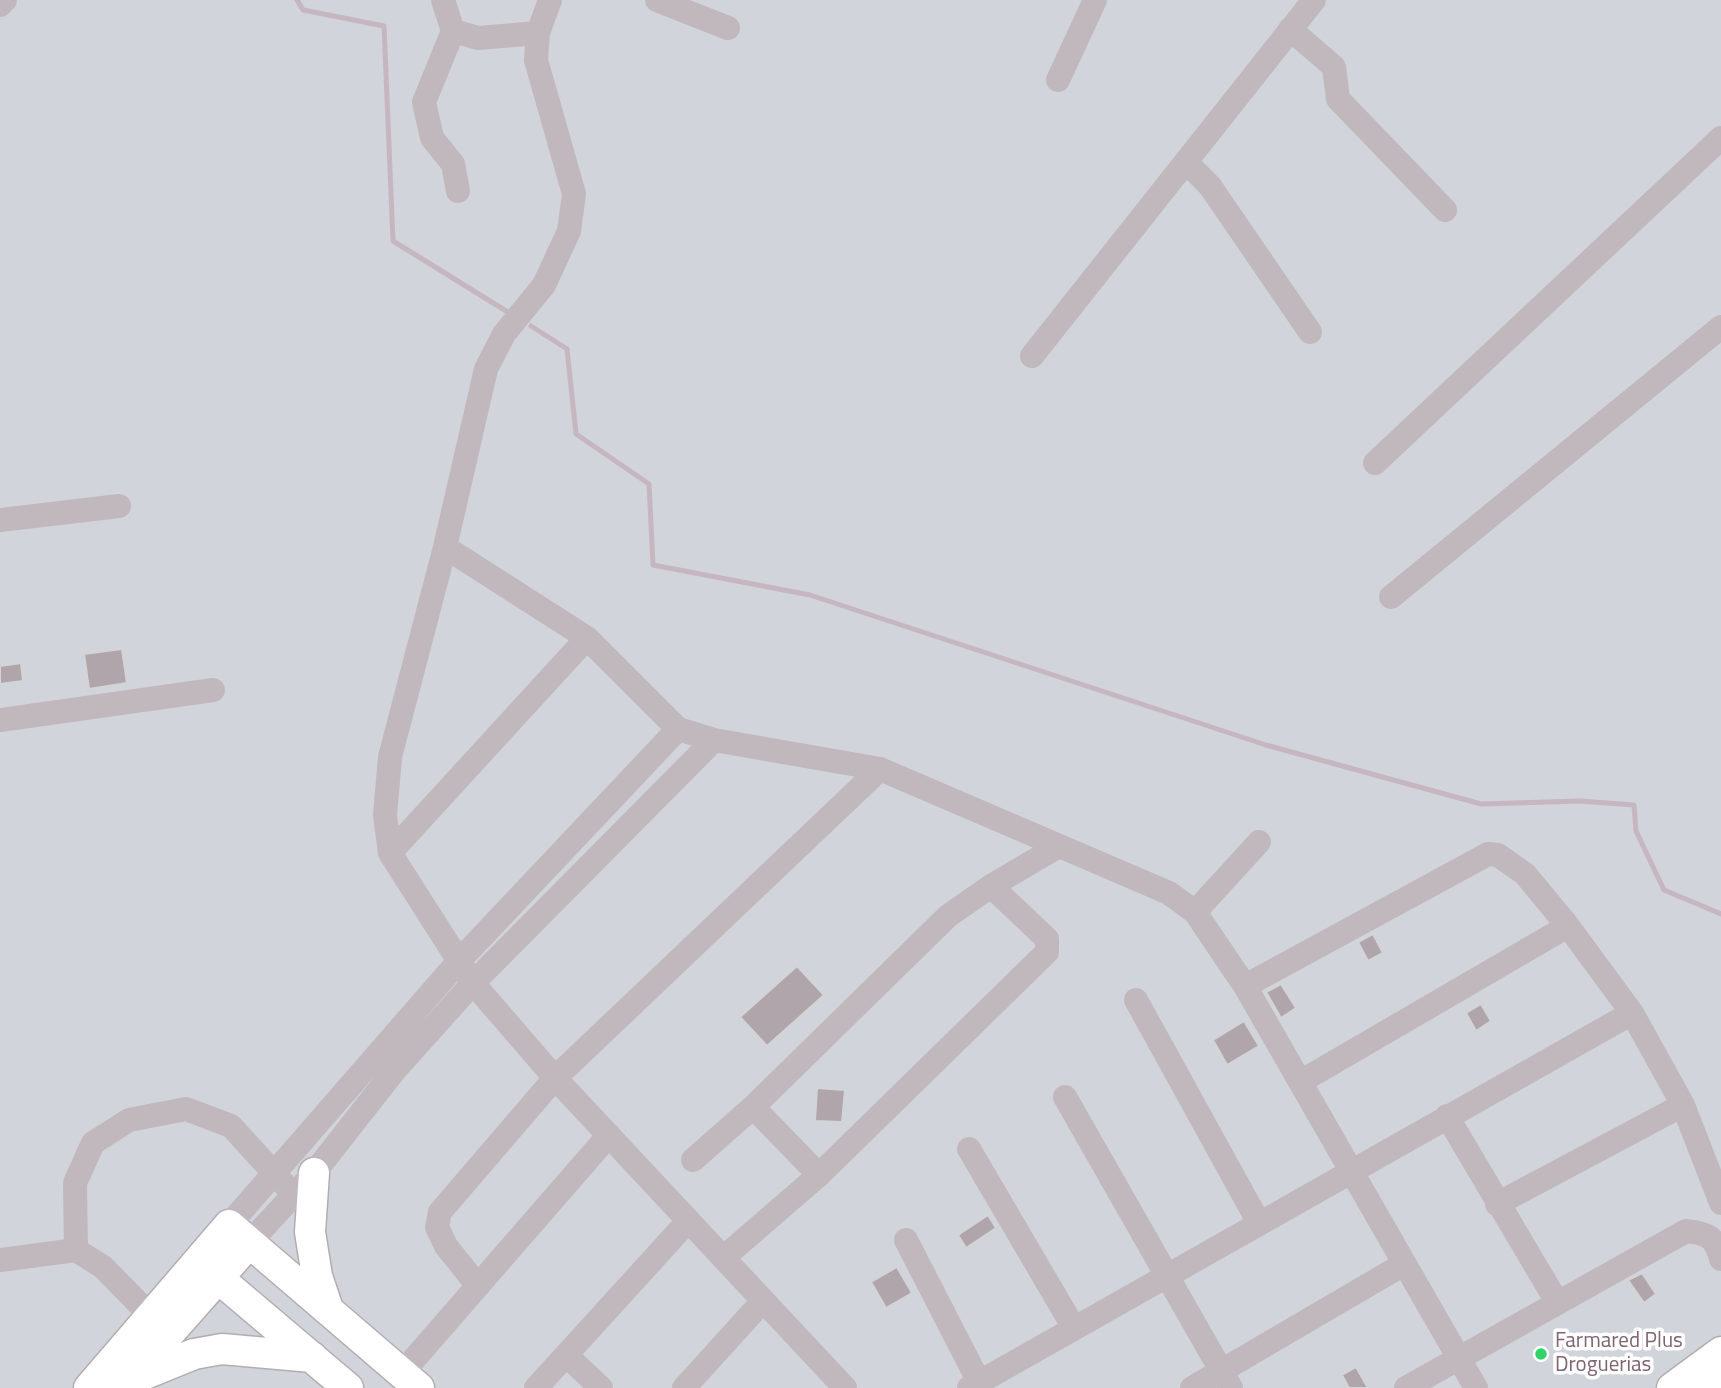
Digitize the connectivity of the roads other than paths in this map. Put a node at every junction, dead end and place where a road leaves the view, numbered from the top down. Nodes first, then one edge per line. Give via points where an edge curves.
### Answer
1 (5, 0) edge
2 (443, 0) edge
3 (550, 0) edge
4 (657, 0) edge
5 (1095, 0) edge
6 (1314, 0) edge
7 (0, 5) edge
8 (728, 28) dead end
9 (1290, 29) junction
10 (453, 31) junction
11 (538, 33) junction
12 (1058, 80) dead end
13 (1721, 138) edge
14 (1186, 162) junction
15 (458, 191) dead end
16 (1445, 210) dead end
17 (1721, 327) edge
18 (1310, 332) dead end
19 (1032, 356) dead end
20 (1375, 463) dead end
21 (119, 506) dead end
22 (0, 520) edge
23 (445, 547) junction
24 (1391, 597) dead end
25 (586, 638) junction
26 (213, 690) dead end
27 (0, 720) edge
28 (678, 729) junction
29 (714, 740) junction
30 (880, 769) junction
31 (1259, 842) dead end
32 (1059, 846) junction
33 (390, 853) junction
34 (991, 886) junction
35 (1195, 912) junction
36 (1568, 926) junction
37 (458, 962) junction
38 (473, 983) junction
39 (1245, 986) junction
40 (1136, 1000) dead end
41 (1632, 1013) junction
42 (555, 1078) junction
43 (1300, 1083) junction
44 (1065, 1097) dead end
45 (1683, 1105) junction
46 (753, 1108) junction
47 (1447, 1116) junction
48 (609, 1135) junction
49 (969, 1150) dead end
50 (693, 1160) dead end
51 (274, 1171) junction
52 (1351, 1171) junction
53 (314, 1173) junction
54 (819, 1175) junction
55 (292, 1196) junction
56 (1721, 1203) edge
57 (1497, 1204) junction
58 (688, 1221) junction
59 (1259, 1223) junction
60 (239, 1234) junction
61 (906, 1240) dead end
62 (1720, 1246) edge
63 (76, 1250) junction
64 (723, 1258) junction
65 (0, 1260) edge
66 (1404, 1264) junction
67 (208, 1270) junction
68 (1167, 1275) junction
69 (478, 1286) junction
70 (762, 1301) junction
71 (1557, 1302) junction
72 (328, 1309) junction
73 (151, 1316) junction
74 (1074, 1328) junction
75 (1721, 1352) edge
76 (566, 1355) junction
77 (312, 1357) junction
78 (1459, 1359) junction
79 (1226, 1379) edge
80 (411, 1380) edge
81 (1721, 1381) edge
82 (123, 1385) edge
83 (974, 1385) edge
84 (89, 1388) edge
85 (348, 1388) edge
86 (536, 1388) edge
87 (601, 1388) edge
88 (684, 1388) edge
89 (845, 1388) edge
90 (1192, 1388) edge
91 (1406, 1388) edge
92 (1476, 1388) edge
93 (1672, 1388) edge
94 (1712, 1388) edge

1 - 7 street
2 - 10 street
3 - 11 street
4 - 8 street
5 - 12 street
6 - 9 street
9 - 14 street
9 - 16 street via 1334,67 1338,99
10 - 11 street via 478,37
10 - 15 street via 424,102 432,138 453,164
11 - 23 street via 536,60 574,194 569,230 544,285 504,334 486,369
13 - 20 street
14 - 18 street via 1210,186
14 - 19 street
17 - 24 street
21 - 22 street
23 - 25 street
23 - 33 street via 390,757 385,816
25 - 28 street
25 - 33 street
26 - 27 street
28 - 29 street
28 - 37 street
29 - 30 street
29 - 38 street
30 - 32 street
30 - 42 street
31 - 35 street
32 - 34 street
32 - 35 street via 1169,893
33 - 37 street
34 - 46 street via 948,916
34 - 54 street via 1047,939 1047,952
35 - 39 street
36 - 39 street via 1525,874 1498,855 1488,854
36 - 41 street
36 - 43 street
37 - 38 street
37 - 51 street
38 - 42 street
38 - 53 street via 394,1071
39 - 43 street
40 - 59 street
41 - 45 street
41 - 47 street
42 - 48 street
42 - 69 street via 440,1212 437,1227 446,1246
43 - 52 street
44 - 68 street
45 - 56 street
45 - 57 street
46 - 50 street
46 - 54 street
47 - 52 street
47 - 57 street
48 - 58 street
48 - 69 street
49 - 74 street
51 - 55 street
51 - 60 street
51 - 63 street via 231,1126 186,1109 129,1119 93,1143 75,1183
52 - 59 street
52 - 66 street
53 - 55 street
53 - 72 main road via 310,1232
54 - 64 street
55 - 60 street
57 - 71 street
58 - 64 street
58 - 76 street
59 - 68 street
60 - 67 main road
60 - 72 main road
61 - 83 street
62 - 71 street via 1704,1233 1686,1231
63 - 65 street
63 - 73 street via 103,1267
64 - 70 street
66 - 78 street
66 - 79 street
67 - 73 main road
67 - 77 main road
67 - 82 main road
68 - 74 street
68 - 79 street
69 - 80 street
70 - 88 street
70 - 89 street
71 - 78 street
72 - 80 main road
73 - 84 main road
74 - 83 street
75 - 93 main road
76 - 86 street
76 - 87 street
77 - 82 main road via 222,1349 194,1354
77 - 85 main road
78 - 91 street
78 - 92 street
79 - 90 street
81 - 94 main road

